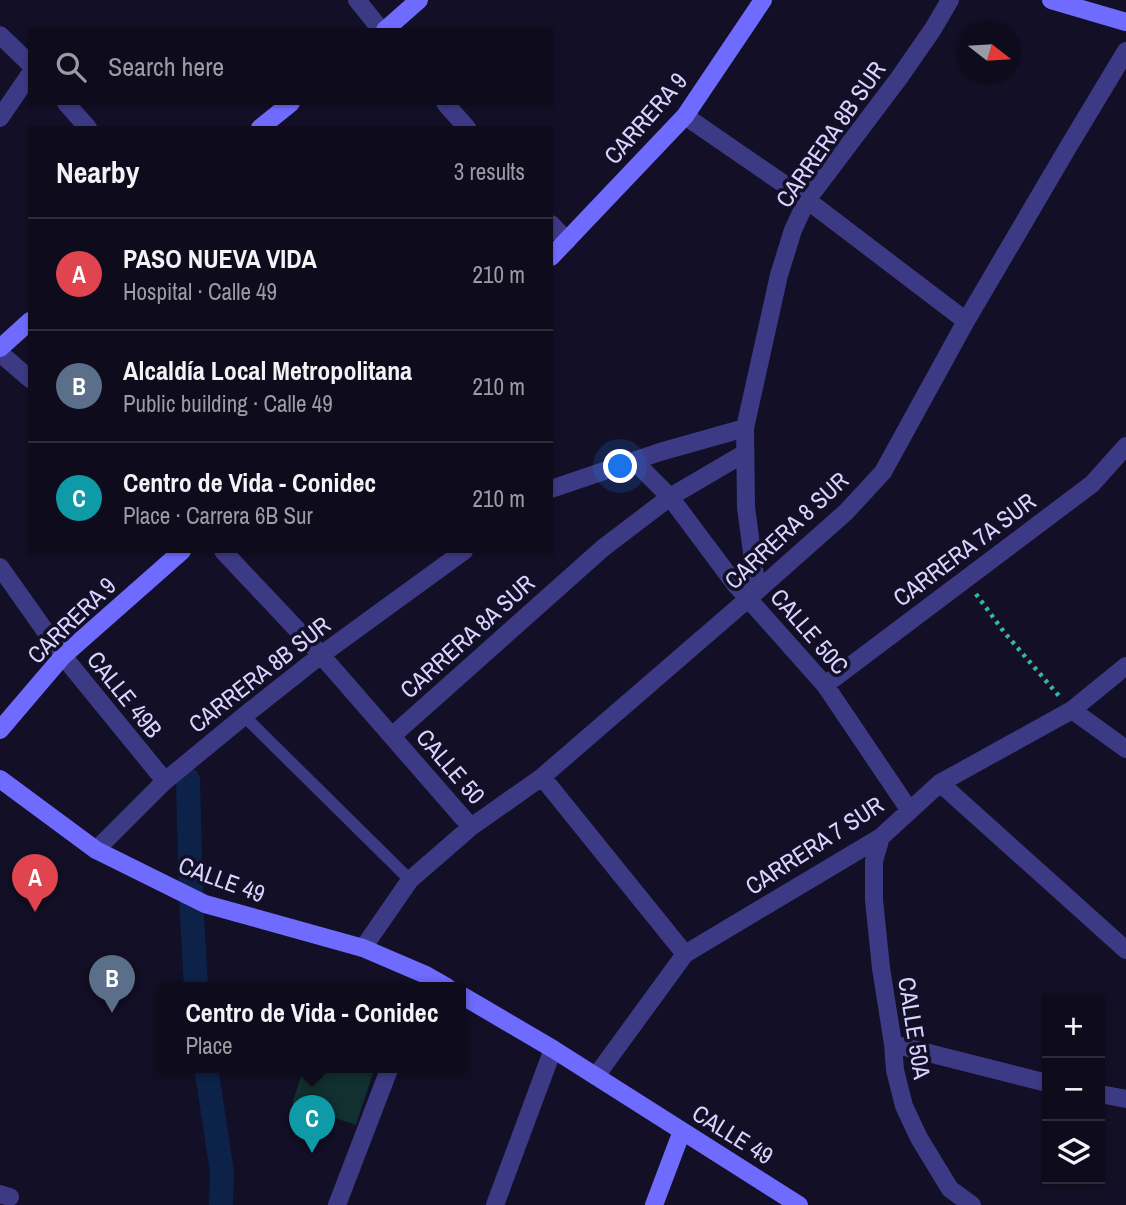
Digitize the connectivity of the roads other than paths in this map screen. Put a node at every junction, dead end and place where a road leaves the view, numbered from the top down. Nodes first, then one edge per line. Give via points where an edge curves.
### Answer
1 (357, 0) edge
2 (419, 0) edge
3 (763, 0) edge
4 (950, 0) edge
5 (1051, 0) edge
6 (1126, 22) edge
7 (381, 28) edge
8 (385, 28) edge
9 (0, 35) edge
10 (1126, 51) edge
11 (28, 62) edge
12 (28, 77) edge
13 (68, 105) edge
14 (289, 105) edge
15 (447, 105) edge
16 (685, 116) junction
17 (0, 118) edge
18 (86, 126) edge
19 (262, 126) edge
20 (465, 126) edge
21 (807, 200) junction
22 (553, 226) edge
23 (567, 241) junction
24 (553, 255) edge
25 (966, 321) junction
26 (28, 323) edge
27 (0, 350) edge
28 (28, 377) edge
29 (745, 428) junction
30 (1126, 446) edge
31 (745, 453) junction
32 (634, 461) junction
33 (553, 488) edge
34 (670, 497) junction
35 (180, 553) edge
36 (225, 553) edge
37 (461, 553) edge
38 (0, 567) edge
39 (753, 594) junction
40 (321, 654) junction
41 (63, 656) junction
42 (1126, 666) edge
43 (825, 685) junction
44 (1072, 710) junction
45 (244, 716) junction
46 (0, 730) edge
47 (392, 736) junction
48 (1126, 749) edge
49 (542, 777) junction
50 (0, 779) edge
51 (164, 782) junction
52 (940, 783) junction
53 (910, 811) junction
54 (471, 827) junction
55 (881, 837) junction
56 (96, 850) junction
57 (410, 880) junction
58 (363, 948) junction
59 (1126, 950) edge
60 (685, 954) junction
61 (424, 981) edge
62 (466, 998) edge
63 (893, 1044) junction
64 (553, 1049) junction
65 (388, 1073) edge
66 (596, 1076) junction
67 (1042, 1082) edge
68 (1105, 1095) edge
69 (1126, 1099) edge
70 (682, 1131) junction
71 (337, 1205) edge
72 (495, 1205) edge
73 (654, 1205) edge
74 (799, 1205) edge
75 (972, 1205) edge

1 - 7 street
2 - 8 street
3 - 16 street, CARRERA 9
4 - 21 street, CARRERA 8B SUR via 899,78
5 - 6 street
9 - 11 street
10 - 25 street, CARRERA 8 SUR
12 - 17 street
13 - 18 street
14 - 19 street
15 - 20 street
16 - 21 street
16 - 23 street, CARRERA 9
21 - 25 street
21 - 29 street, CARRERA 8B SUR via 779,275
22 - 23 street
23 - 24 street, CARRERA 9
25 - 39 street, CARRERA 8 SUR via 883,472 846,512
26 - 27 street
27 - 28 street
29 - 31 street, CARRERA 8B SUR
29 - 32 street
30 - 43 street, CARRERA 7A SUR via 1092,484
31 - 34 street, CARRERA 8A SUR
31 - 39 street, CARRERA 8B SUR
32 - 33 street
32 - 34 street, CALLE 50C
34 - 39 street, CALLE 50C via 735,584
34 - 47 street, CARRERA 8A SUR via 603,548
35 - 41 street, CARRERA 9
36 - 40 street, CALLE 50
37 - 40 street, CARRERA 8B SUR
38 - 41 street, CALLE 49B
39 - 43 street, CALLE 50C
39 - 49 street, CARRERA 8 SUR
40 - 45 street, CARRERA 8B SUR
40 - 47 street, CALLE 50
41 - 46 street, CARRERA 9
41 - 51 street, CALLE 49B
42 - 44 street, CARRERA 7 SUR
43 - 53 street, CALLE 50C
44 - 48 street
44 - 52 street, CARRERA 7 SUR
45 - 51 street, CARRERA 8B SUR
45 - 57 lane
47 - 54 street, CALLE 50
49 - 54 street, CARRERA 8 SUR
49 - 60 street
50 - 56 street, CALLE 49
51 - 56 street, CARRERA 8B SUR
52 - 53 street, CARRERA 7 SUR
52 - 59 street
53 - 55 street, CARRERA 7 SUR
54 - 57 street, CARRERA 8 SUR
55 - 60 street, CARRERA 7 SUR
55 - 63 street, CALLE 50A via 874,861 874,900
56 - 58 street, CALLE 49 via 205,904
57 - 58 street, CARRERA 8 SUR
58 - 61 street, CALLE 49
60 - 66 street, CARRERA 7 SUR
62 - 64 street, CALLE 49
63 - 67 street
63 - 75 street, CALLE 50A via 904,1106 914,1127 950,1189
64 - 66 street, CALLE 49
64 - 72 street
65 - 71 street
66 - 70 street, CALLE 49
68 - 69 street
70 - 73 street
70 - 74 street, CALLE 49

